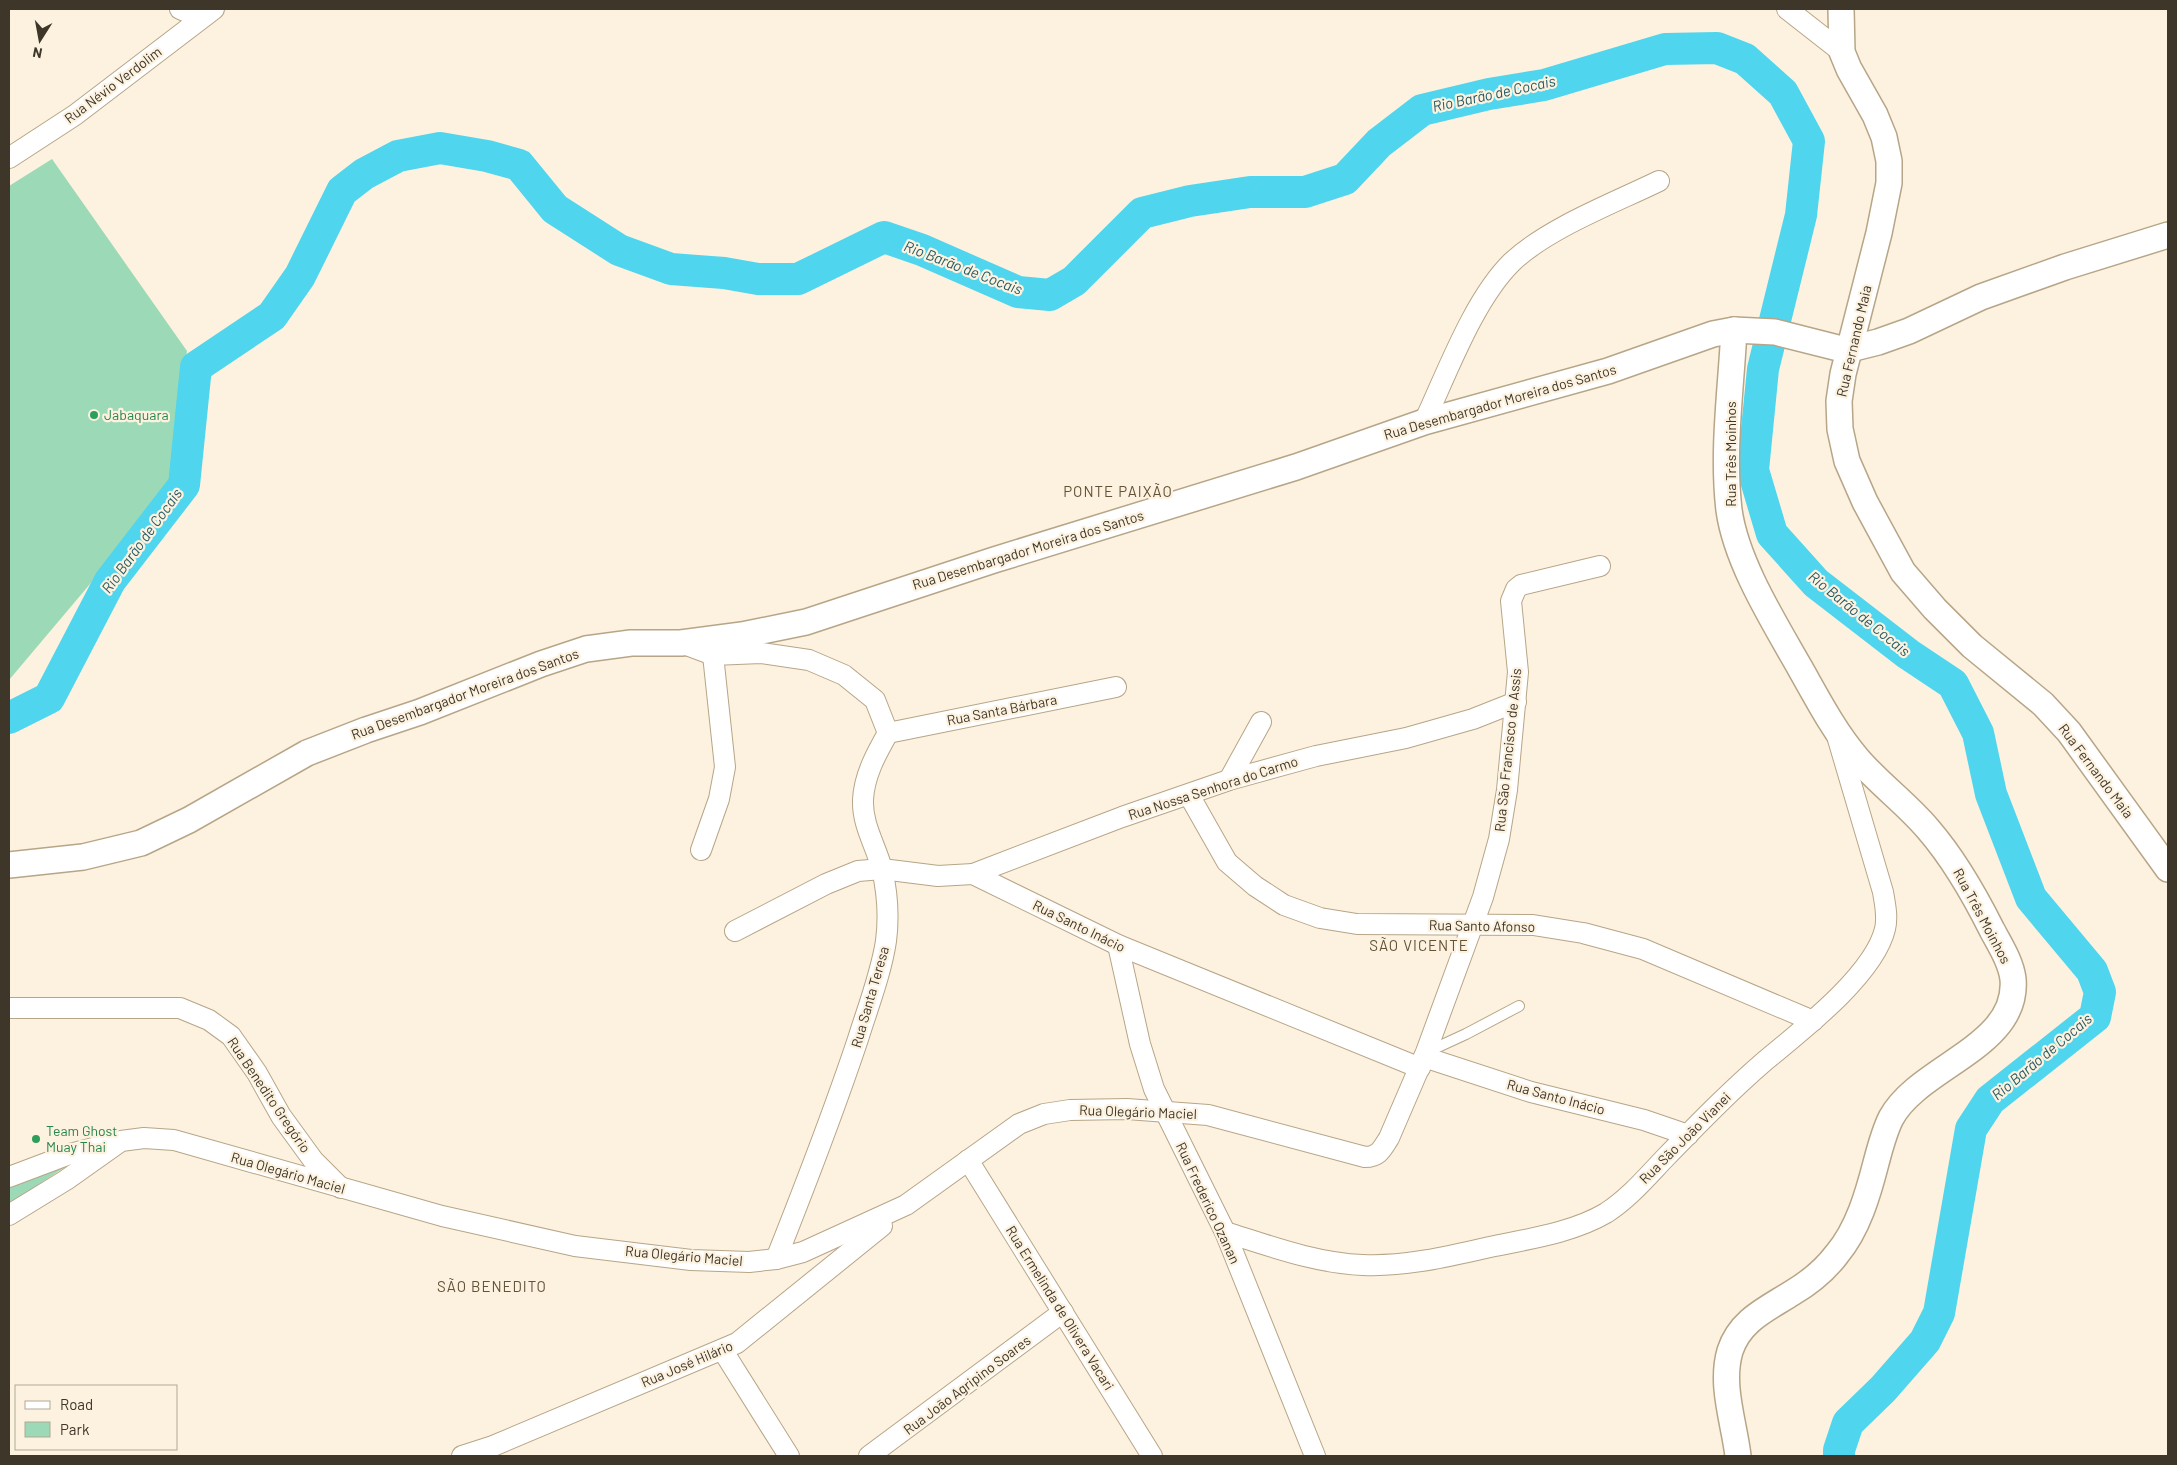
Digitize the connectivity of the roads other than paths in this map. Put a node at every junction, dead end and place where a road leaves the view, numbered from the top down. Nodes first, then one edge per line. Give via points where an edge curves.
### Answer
1 (180, 9) edge
2 (1788, 9) edge
3 (1841, 9) edge
4 (207, 13) edge
5 (1842, 52) junction
6 (9, 158) edge
7 (1659, 181) dead end
8 (2168, 235) edge
9 (1734, 330) junction
10 (1840, 348) junction
11 (1424, 422) junction
12 (1600, 566) dead end
13 (681, 643) junction
14 (713, 654) junction
15 (1116, 687) dead end
16 (1516, 702) junction
17 (1261, 722) dead end
18 (1834, 726) junction
19 (888, 733) junction
20 (1229, 780) junction
21 (1189, 795) junction
22 (700, 850) dead end
23 (9, 865) edge
24 (882, 868) junction
25 (2168, 869) edge
26 (973, 874) junction
27 (1473, 925) junction
28 (735, 931) dead end
29 (1118, 945) junction
30 (1518, 1006) dead end
31 (9, 1008) edge
32 (1813, 1022) junction
33 (1424, 1059) junction
34 (1163, 1110) junction
35 (1688, 1135) junction
36 (121, 1141) junction
37 (1366, 1157) joint
38 (968, 1160) junction
39 (9, 1177) edge
40 (343, 1189) junction
41 (906, 1205) junction
42 (9, 1215) edge
43 (1225, 1232) junction
44 (776, 1259) junction
45 (1063, 1312) junction
46 (723, 1350) junction
47 (462, 1456) edge
48 (789, 1456) edge
49 (869, 1456) edge
50 (1152, 1456) edge
51 (1316, 1456) edge
52 (1738, 1456) edge

1 - 4 street
2 - 5 street
3 - 5 street, Rua Fernando Maia
4 - 6 street, Rua Névio Verdolim via 75,115
5 - 10 street, Rua Fernando Maia via 1884,137 1889,183 1879,233
7 - 11 street via 1558,231 1524,252 1493,284 1465,334
8 - 10 street, Rua Desembargador Moreira dos Santos via 1981,297 1878,342
9 - 10 street, Rua Desembargador Moreira dos Santos via 1774,332
9 - 11 street, Rua Desembargador Moreira dos Santos via 1713,334 1608,371
9 - 18 street, Rua Três Moinhos via 1728,464 1730,511 1739,550 1774,622
10 - 25 street, Rua Fernando Maia via 1840,429 1847,461 1903,572 1972,646 2043,704 2070,732
11 - 13 street, Rua Desembargador Moreira dos Santos via 1296,467 806,622
12 - 16 street, Rua São Francisco de Assis via 1521,585 1513,594 1517,645
13 - 14 street
13 - 23 street, Rua Desembargador Moreira dos Santos via 631,643 595,648 550,661 307,753 189,820 141,843 83,857
14 - 19 street via 761,653 809,660 844,675 875,700
14 - 22 street via 725,767 719,799
15 - 19 street, Rua Santa Bárbara
16 - 20 street, Rua Nossa Senhora do Carmo via 1474,719 1406,738 1316,756
16 - 27 street, Rua São Francisco de Assis via 1499,839
17 - 20 street
18 - 32 street, Rua São João Vianei via 1883,892 1885,929 1866,966
18 - 52 street, Rua Três Moinhos via 1854,755 1926,826 1951,857 2006,955 2013,976 2012,998 2005,1018 1983,1040 1903,1101 1891,1119 1859,1218 1838,1253 1812,1280 1746,1323 1736,1337 1726,1373
19 - 24 street, Rua Santa Teresa via 866,780 863,800 867,828
20 - 21 street, Rua Nossa Senhora do Carmo
21 - 26 street, Rua Nossa Senhora do Carmo via 1113,820
21 - 27 street, Rua Santo Afonso via 1227,862 1255,886 1284,904 1320,918 1357,924
24 - 26 street, Rua Santo Inácio via 938,876
24 - 28 street, Rua Santo Inácio via 858,871 826,884
24 - 44 street, Rua Santa Teresa via 887,906 886,940 878,976 833,1114
26 - 29 street, Rua Santo Inácio
27 - 32 street, Rua Santo Afonso via 1533,925 1583,933 1643,949
27 - 33 street, Rua São Francisco de Assis
29 - 33 street, Rua Santo Inácio
29 - 34 street, Rua Frederico Ozanan via 1140,1044
30 - 33 lane
31 - 40 street, Rua Benedito Gregório via 180,1008 209,1020 231,1036 313,1160
32 - 35 street, Rua São João Vianei via 1725,1096
33 - 35 street, Rua Santo Inácio
33 - 37 street, Rua São Francisco de Assis via 1382,1150 1375,1157
34 - 37 street, Rua Olegário Maciel via 1208,1115
34 - 38 street, Rua Olegário Maciel via 1070,1110 1044,1114 1019,1124
34 - 43 street, Rua Frederico Ozanan
35 - 43 street, Rua São João Vianei via 1629,1195 1606,1213 1582,1224 1531,1239 1420,1262 1363,1265 1320,1260
36 - 39 street, Rua Olegário Maciel via 70,1154
36 - 40 street, Rua Olegário Maciel via 144,1138 174,1140
36 - 42 street, Rua Olegário Maciel
38 - 41 street, Rua Olegário Maciel
38 - 45 street, Rua Ermelinda de Olivera Vacari
40 - 44 street, Rua Olegário Maciel via 442,1216 575,1246 691,1260 750,1262
41 - 44 street, Rua Olegário Maciel via 828,1242
41 - 46 street, Rua José Hilário via 737,1343
43 - 51 street, Rua Frederico Ozanan
45 - 49 street, Rua João Agripino Soares
45 - 50 street, Rua Ermelinda de Olivera Vacari
46 - 47 street, Rua José Hilário
46 - 48 street

